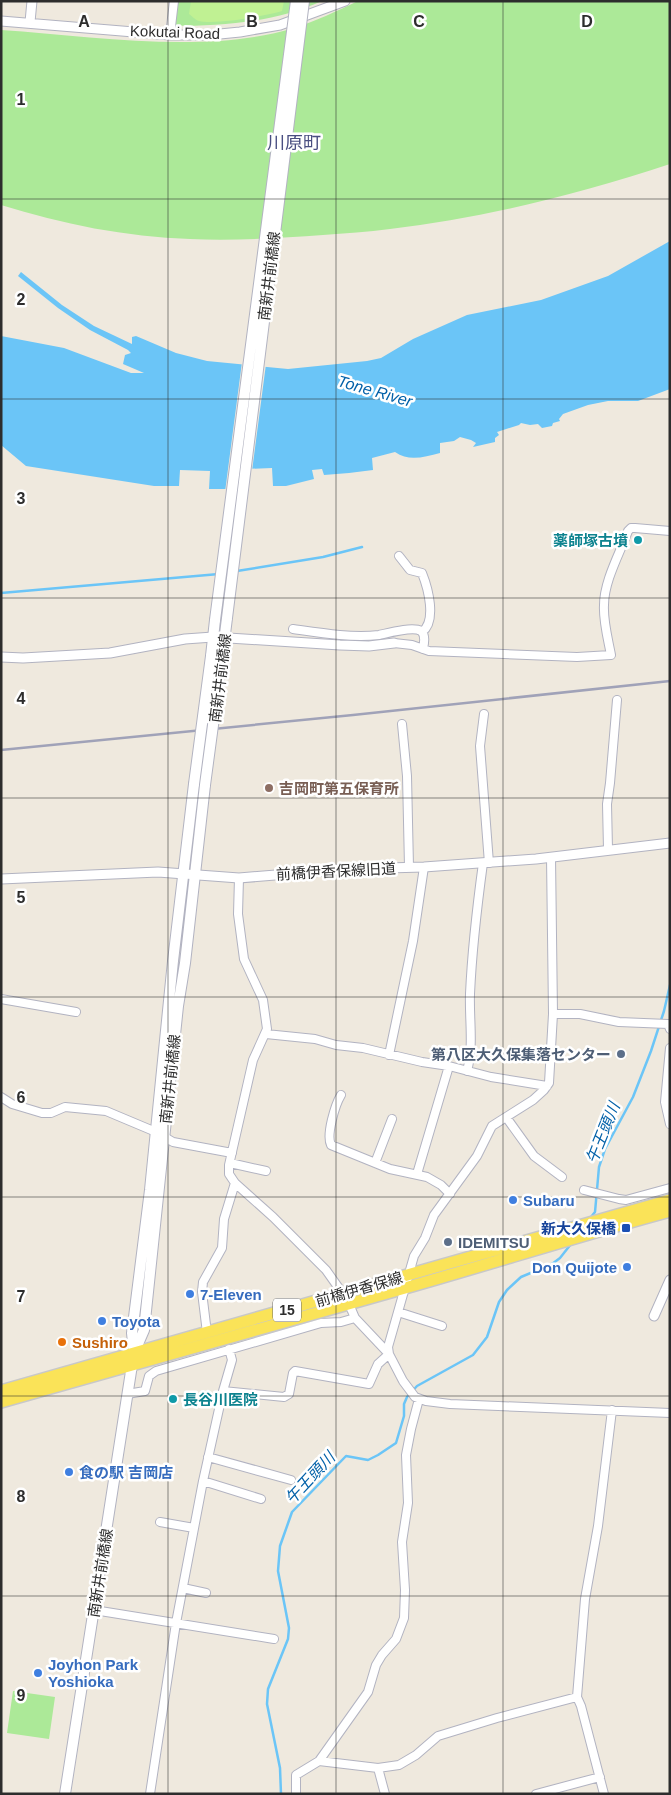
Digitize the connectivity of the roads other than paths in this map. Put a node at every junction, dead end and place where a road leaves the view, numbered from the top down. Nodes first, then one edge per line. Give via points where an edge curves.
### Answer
1 (32, 1) edge
2 (174, 1) edge
3 (296, 1) edge
4 (304, 1) edge
5 (345, 1) edge
6 (1, 21) edge
7 (30, 22) junction
8 (170, 35) junction
9 (670, 531) edge
10 (399, 556) dead end
11 (293, 629) dead end
12 (422, 632) junction
13 (213, 637) junction
14 (225, 637) junction
15 (394, 643) joint
16 (423, 649) junction
17 (1, 657) edge
18 (617, 700) dead end
19 (484, 714) dead end
20 (402, 724) dead end
21 (670, 843) edge
22 (608, 849) junction
23 (551, 858) junction
24 (486, 863) junction
25 (424, 867) junction
26 (409, 868) junction
27 (183, 875) junction
28 (194, 875) junction
29 (239, 878) junction
30 (1, 880) edge
31 (1, 999) edge
32 (76, 1012) dead end
33 (553, 1014) junction
34 (668, 1026) edge
35 (266, 1034) junction
36 (670, 1048) edge
37 (389, 1055) junction
38 (449, 1066) junction
39 (466, 1071) junction
40 (547, 1086) junction
41 (341, 1095) dead end
42 (1, 1097) edge
43 (506, 1117) junction
44 (392, 1119) dead end
45 (670, 1124) edge
46 (160, 1135) junction
47 (232, 1153) junction
48 (230, 1162) junction
49 (375, 1163) junction
50 (266, 1171) dead end
51 (417, 1174) junction
52 (562, 1177) dead end
53 (235, 1184) junction
54 (670, 1188) edge
55 (584, 1190) dead end
56 (450, 1194) junction
57 (670, 1200) edge
58 (670, 1211) edge
59 (409, 1274) junction
60 (669, 1282) edge
61 (404, 1288) junction
62 (346, 1299) junction
63 (398, 1312) junction
64 (654, 1316) dead end
65 (355, 1318) junction
66 (442, 1326) dead end
67 (207, 1333) junction
68 (229, 1349) junction
69 (134, 1353) junction
70 (389, 1354) junction
71 (132, 1365) junction
72 (1, 1391) edge
73 (223, 1391) junction
74 (127, 1394) junction
75 (417, 1398) junction
76 (1, 1402) edge
77 (612, 1410) junction
78 (670, 1413) edge
79 (208, 1457) junction
80 (291, 1480) dead end
81 (203, 1481) junction
82 (261, 1499) dead end
83 (160, 1522) dead end
84 (194, 1528) junction
85 (183, 1588) junction
86 (206, 1593) dead end
87 (94, 1610) junction
88 (176, 1623) junction
89 (274, 1639) dead end
90 (577, 1697) junction
91 (318, 1761) junction
92 (378, 1768) junction
93 (600, 1777) junction
94 (66, 1794) edge
95 (150, 1794) edge
96 (296, 1794) edge
97 (385, 1794) edge
98 (536, 1794) edge
99 (604, 1794) edge

1 - 7 street
2 - 8 street
3 - 13 main road, 南新井前橋線, bridge
4 - 14 main road, 南新井前橋線, bridge
5 - 8 street, Kokutai Road via 296,20 258,30
6 - 7 street, Kokutai Road
7 - 8 street, Kokutai Road
9 - 16 street via 635,528 628,531 604,599 611,655 559,656
10 - 12 street via 410,570 422,573 427,585 430,621
11 - 12 street via 359,636 408,629
12 - 16 street
13 - 14 street
13 - 17 street via 110,653
13 - 27 main road, 南新井前橋線, bridge
14 - 15 street via 340,645
14 - 28 main road, 南新井前橋線, bridge
15 - 16 street
18 - 22 street via 607,804
19 - 24 street via 480,746
20 - 26 street
21 - 22 street, 前橋伊香保線旧道
22 - 23 street, 前橋伊香保線旧道
23 - 24 street, 前橋伊香保線旧道
23 - 33 street
24 - 25 street, 前橋伊香保線旧道
24 - 39 street via 474,930 471,1033
25 - 26 street, 前橋伊香保線旧道
25 - 37 street via 413,942
26 - 29 street, 前橋伊香保線旧道 via 349,869
27 - 28 street, 前橋伊香保線旧道
27 - 30 street, 前橋伊香保線旧道 via 158,872
27 - 46 main road, 南新井前橋線
28 - 29 street, 前橋伊香保線旧道
28 - 46 main road, 南新井前橋線
29 - 35 street via 240,937 244,959 265,1009
31 - 32 street
33 - 34 street via 580,1014 619,1022
33 - 40 street
35 - 37 street via 316,1039
35 - 47 street via 253,1060
36 - 45 street via 665,1108
37 - 38 street
38 - 39 street
38 - 51 street
39 - 40 street
40 - 43 street via 533,1100
41 - 49 street via 330,1144
42 - 46 street via 12,1104 42,1113 65,1107 106,1111
43 - 52 street via 534,1156
43 - 56 street via 492,1126 477,1156
44 - 49 street
46 - 47 street via 173,1142
46 - 69 main road, 南新井前橋線 via 144,1330
47 - 48 street
48 - 50 street
48 - 53 street via 229,1174
49 - 51 street
51 - 56 street via 435,1181
53 - 62 street via 326,1270
53 - 67 street via 224,1219 222,1248 203,1282
54 - 55 street via 626,1200
56 - 59 street via 432,1219
57 - 59 main road, 前橋伊香保線 / 15
58 - 61 main road, 前橋伊香保線 / 15
59 - 61 street
59 - 62 main road, 前橋伊香保線 / 15
60 - 64 street
61 - 62 main road, 前橋伊香保線 / 15
61 - 63 street
62 - 65 street
62 - 67 main road, 前橋伊香保線 / 15
62 - 71 main road, 前橋伊香保線 / 15
63 - 66 street
63 - 70 street
65 - 68 street via 320,1323
65 - 70 street
67 - 69 main road, 前橋伊香保線 / 15
68 - 73 street via 232,1360
68 - 74 street via 156,1371 149,1376 145,1391
69 - 71 main road, 南新井前橋線
69 - 72 main road, 前橋伊香保線 / 15
70 - 73 street via 378,1364 369,1384 295,1371 287,1397
70 - 75 street via 407,1387
71 - 74 main road, 南新井前橋線
71 - 76 main road, 前橋伊香保線 / 15
73 - 79 street
74 - 87 main road, 南新井前橋線
75 - 77 street via 450,1404
75 - 91 street via 406,1455 408,1503 402,1542 404,1618 396,1639 376,1665 368,1692
77 - 78 street
77 - 90 street via 598,1526 585,1599
79 - 80 street
79 - 81 street
81 - 82 street
81 - 84 street
83 - 84 street
84 - 85 street
85 - 86 street
85 - 88 street
87 - 88 street
87 - 94 main road, 南新井前橋線
88 - 89 street
88 - 95 street
90 - 92 street via 438,1736 399,1765
90 - 93 street
91 - 92 street
91 - 96 street via 296,1775
92 - 97 street
93 - 98 street
93 - 99 street

